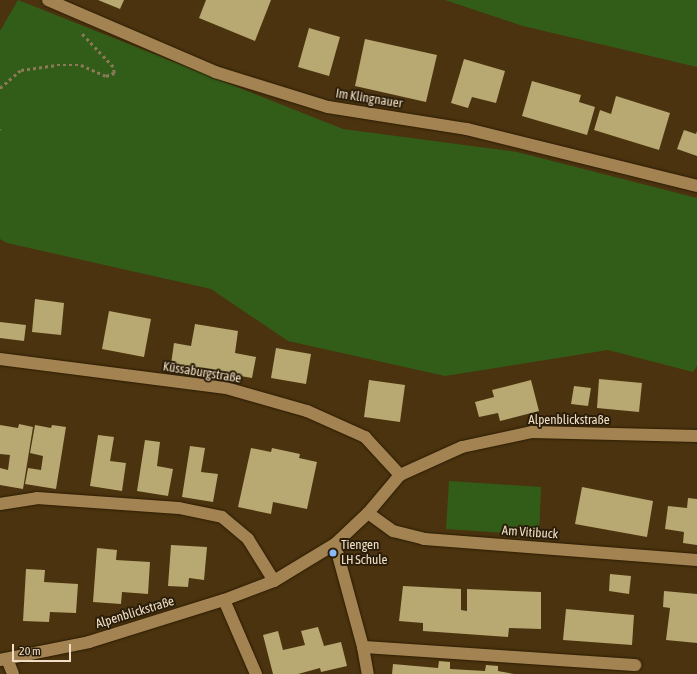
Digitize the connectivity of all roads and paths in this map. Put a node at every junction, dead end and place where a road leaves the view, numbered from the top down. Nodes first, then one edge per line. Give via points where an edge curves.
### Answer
1 (48, 0) edge
2 (76, 29) dead end
3 (0, 88) edge
4 (697, 186) edge
5 (0, 359) edge
6 (697, 436) edge
7 (400, 475) junction
8 (0, 504) edge
9 (368, 513) junction
10 (335, 544) junction
11 (697, 560) edge
12 (274, 581) junction
13 (224, 600) junction
14 (362, 647) junction
15 (4, 660) edge
16 (635, 665) dead end
17 (13, 674) edge
18 (256, 674) edge
19 (368, 674) edge

1 - 4 street, Im Klingnauer via 215,72 328,107 467,129
2 - 3 path via 114,67 114,73 106,76 81,65 57,65 21,70
5 - 7 street, Küssaburgstraße via 226,388 307,411 365,437
6 - 7 street, Alpenblickstraße via 532,432 462,448
7 - 9 street, Alpenblickstraße
8 - 12 street via 37,498 179,508 222,517 248,539
9 - 10 street, Alpenblickstraße
9 - 11 street, Am Vitibuck via 393,531 424,539
10 - 12 street, Alpenblickstraße
10 - 14 street
12 - 13 street, Alpenblickstraße
13 - 15 street, Alpenblickstraße via 89,642
13 - 18 street
14 - 16 street
14 - 19 street
15 - 17 street, Alpenblickstraße

